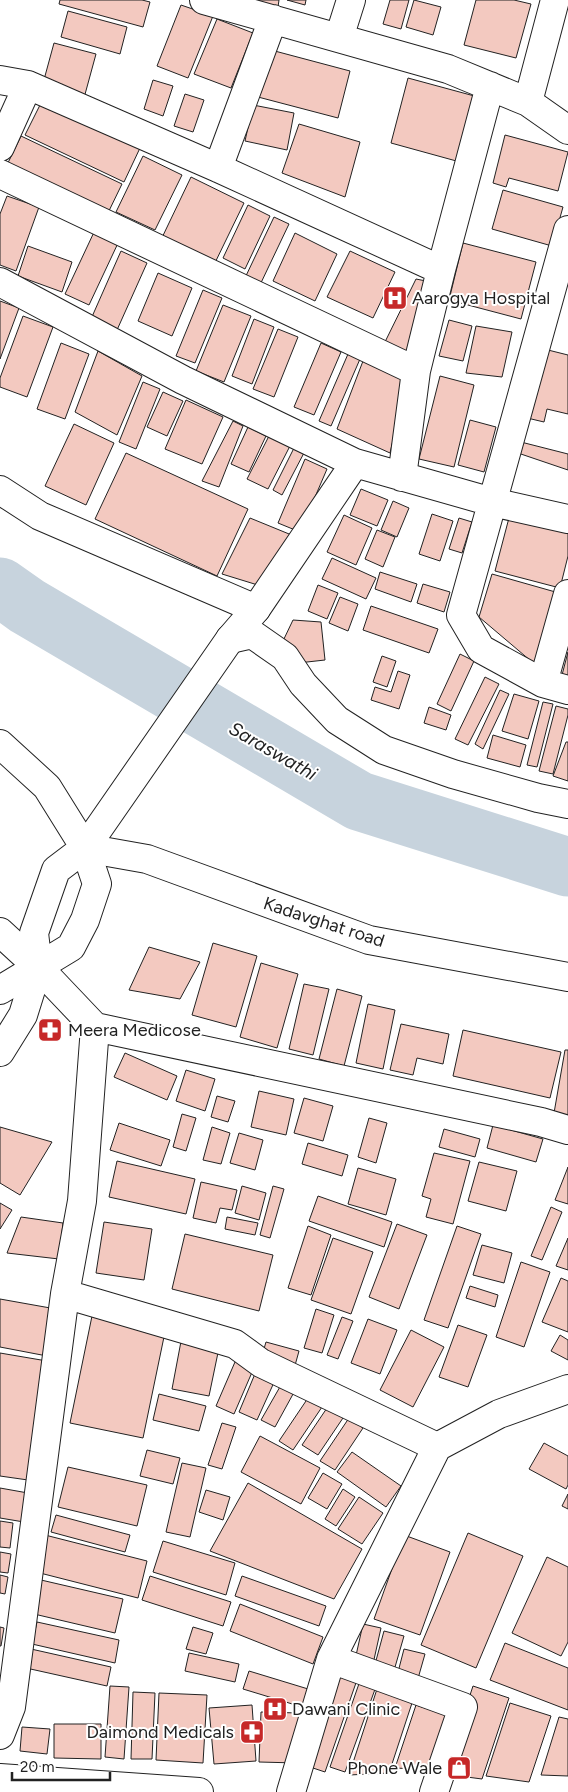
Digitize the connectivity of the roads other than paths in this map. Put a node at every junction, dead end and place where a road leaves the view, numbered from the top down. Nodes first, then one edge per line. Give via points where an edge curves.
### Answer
1 (204, 0) edge
2 (351, 0) edge
3 (555, 0) edge
4 (273, 19) junction
5 (340, 38) junction
6 (0, 80) edge
7 (28, 85) junction
8 (490, 86) junction
9 (528, 102) junction
10 (568, 130) edge
11 (0, 147) edge
12 (218, 168) junction
13 (0, 174) edge
14 (568, 230) edge
15 (441, 270) junction
16 (0, 282) edge
17 (416, 371) junction
18 (355, 463) junction
19 (402, 477) junction
20 (0, 490) edge
21 (492, 502) junction
22 (568, 519) edge
23 (568, 594) edge
24 (256, 609) junction
25 (230, 639) junction
26 (555, 686) edge
27 (0, 744) edge
28 (568, 804) edge
29 (85, 848) junction
30 (0, 932) edge
31 (38, 967) junction
32 (568, 977) edge
33 (0, 990) edge
34 (95, 1027) junction
35 (0, 1052) edge
36 (568, 1130) edge
37 (65, 1294) junction
38 (568, 1389) edge
39 (437, 1447) junction
40 (331, 1659) junction
41 (0, 1735) edge
42 (0, 1778) edge
43 (199, 1792) edge
44 (291, 1792) edge
45 (434, 1792) edge

1 - 4 street
2 - 5 street
3 - 9 street
4 - 5 street
4 - 12 street
5 - 8 street via 448,69
6 - 7 street
7 - 11 street
7 - 12 street
8 - 9 street
8 - 15 street
9 - 10 street
12 - 15 street
13 - 17 street
14 - 21 street
15 - 17 street
16 - 18 street via 183,380
17 - 19 street
18 - 19 street
18 - 24 street
19 - 21 street
20 - 24 street via 40,516
21 - 22 street
21 - 26 street via 462,616 482,649
23 - 26 street
24 - 25 street
25 - 28 street via 252,634 285,657 303,684 337,720 384,750 454,774
25 - 29 street
27 - 29 street via 47,787
29 - 31 street via 56,870 34,933
29 - 31 street via 97,884 85,920 71,947
29 - 32 street, Kadavghat road via 147,859 369,940
30 - 31 street
31 - 33 street
31 - 34 street
31 - 35 street via 23,1015
34 - 36 street
34 - 37 street via 82,1201
37 - 39 street via 235,1344 261,1363
37 - 41 street via 11,1707
38 - 39 street via 500,1414
39 - 40 street
40 - 44 street
40 - 45 street via 463,1708
42 - 43 street

